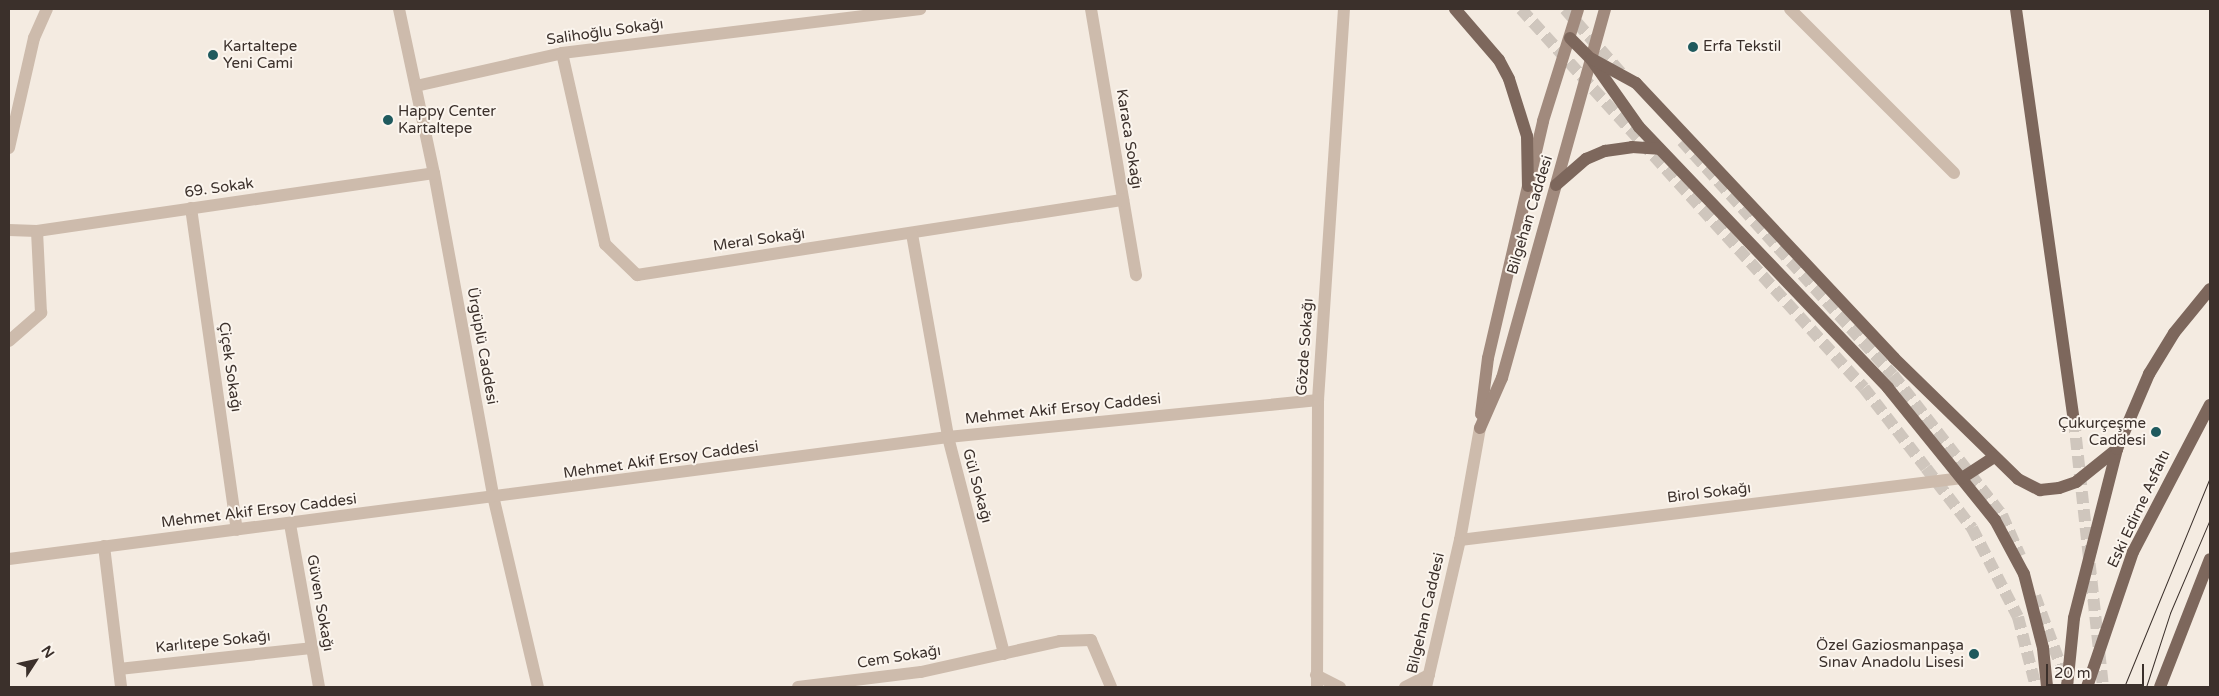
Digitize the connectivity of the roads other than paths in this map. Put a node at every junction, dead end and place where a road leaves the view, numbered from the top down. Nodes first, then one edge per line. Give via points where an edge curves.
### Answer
1 (47, 9) edge
2 (399, 9) edge
3 (920, 9) edge
4 (1090, 9) edge
5 (1344, 9) edge
6 (1455, 9) edge
7 (1578, 9) edge
8 (1605, 9) edge
9 (1790, 9) edge
10 (2016, 9) edge
11 (1570, 38) junction
12 (562, 53) junction
13 (1591, 59) junction
14 (416, 86) junction
15 (9, 148) edge
16 (1659, 150) junction
17 (434, 173) junction
18 (1954, 173) dead end
19 (1556, 185) junction
20 (1528, 186) junction
21 (1122, 200) junction
22 (191, 208) junction
23 (9, 230) edge
24 (37, 231) junction
25 (912, 234) junction
26 (1136, 275) dead end
27 (2210, 289) edge
28 (9, 341) edge
29 (1318, 400) junction
30 (2210, 405) edge
31 (2074, 420) tunnel mouth
32 (1480, 428) junction
33 (948, 437) junction
34 (2117, 449) junction
35 (1994, 457) junction
36 (1962, 478) junction
37 (494, 500) junction
38 (290, 524) junction
39 (237, 530) junction
40 (1460, 540) junction
41 (104, 546) junction
42 (9, 559) edge
43 (2210, 559) edge
44 (311, 648) junction
45 (1004, 654) junction
46 (119, 669) junction
47 (1316, 681) edge
48 (1428, 681) edge
49 (121, 687) edge
50 (319, 687) edge
51 (538, 687) edge
52 (798, 687) edge
53 (1111, 687) edge
54 (1340, 687) edge
55 (1405, 687) edge
56 (2047, 687) edge
57 (2067, 687) edge
58 (2088, 687) edge
59 (2160, 687) edge

1 - 15 street via 34,38
2 - 14 street, Ürgüplü Caddesi
3 - 12 street, Salihoğlu Sokağı
4 - 21 street, Karaca Sokağı
5 - 29 street, Gözde Sokağı
6 - 20 main road via 1499,60 1508,79 1527,136
7 - 11 main road, Bilgehan Caddesi
8 - 13 main road, Bilgehan Caddesi
9 - 18 street
10 - 31 main road
11 - 13 main road
11 - 20 main road, Bilgehan Caddesi via 1542,122
12 - 14 street, Salihoğlu Sokağı
12 - 25 street, Meral Sokağı via 604,244 637,275
13 - 16 main road via 1613,95
13 - 19 main road, Bilgehan Caddesi
13 - 35 main road via 1636,83 1894,358
14 - 17 street, Ürgüplü Caddesi
16 - 19 main road via 1632,146 1605,151 1586,160
16 - 36 main road via 1737,225 1888,388
17 - 22 street, 69. Sokak
17 - 37 street, Ürgüplü Caddesi
19 - 32 main road, Bilgehan Caddesi via 1502,378
20 - 32 main road, Bilgehan Caddesi via 1488,358
21 - 25 street, Meral Sokağı
21 - 26 street, Karaca Sokağı
22 - 24 street, 69. Sokak
22 - 39 street, Çiçek Sokağı
23 - 24 street, 69. Sokak
24 - 28 street via 41,313
25 - 33 street, Gül Sokağı
27 - 34 main road via 2174,333 2149,374
29 - 33 street, Mehmet Akif Ersoy Caddesi
29 - 47 street, Gözde Sokağı
30 - 58 main road, Eski Edirne Asfaltı via 2133,552
32 - 40 street, Bilgehan Caddesi
33 - 37 street, Mehmet Akif Ersoy Caddesi
33 - 45 street, Gül Sokağı
34 - 35 main road via 2076,482 2040,490 2018,480
34 - 57 main road via 2074,618
35 - 36 main road
36 - 40 street, Birol Sokağı
36 - 56 main road via 2012,544 2024,574 2043,648
37 - 38 street, Mehmet Akif Ersoy Caddesi
37 - 51 street, Ürgüplü Caddesi
38 - 39 street, Mehmet Akif Ersoy Caddesi
38 - 44 street, Güven Sokağı
39 - 41 street, Mehmet Akif Ersoy Caddesi
40 - 48 street, Bilgehan Caddesi
41 - 42 street, Mehmet Akif Ersoy Caddesi
41 - 46 street
43 - 59 main road
44 - 46 street, Karlıtepe Sokağı
44 - 50 street, Güven Sokağı
45 - 52 street, Cem Sokağı via 921,672
45 - 53 street, Cem Sokağı via 1060,641 1091,640
46 - 49 street
47 - 54 street
48 - 55 street

